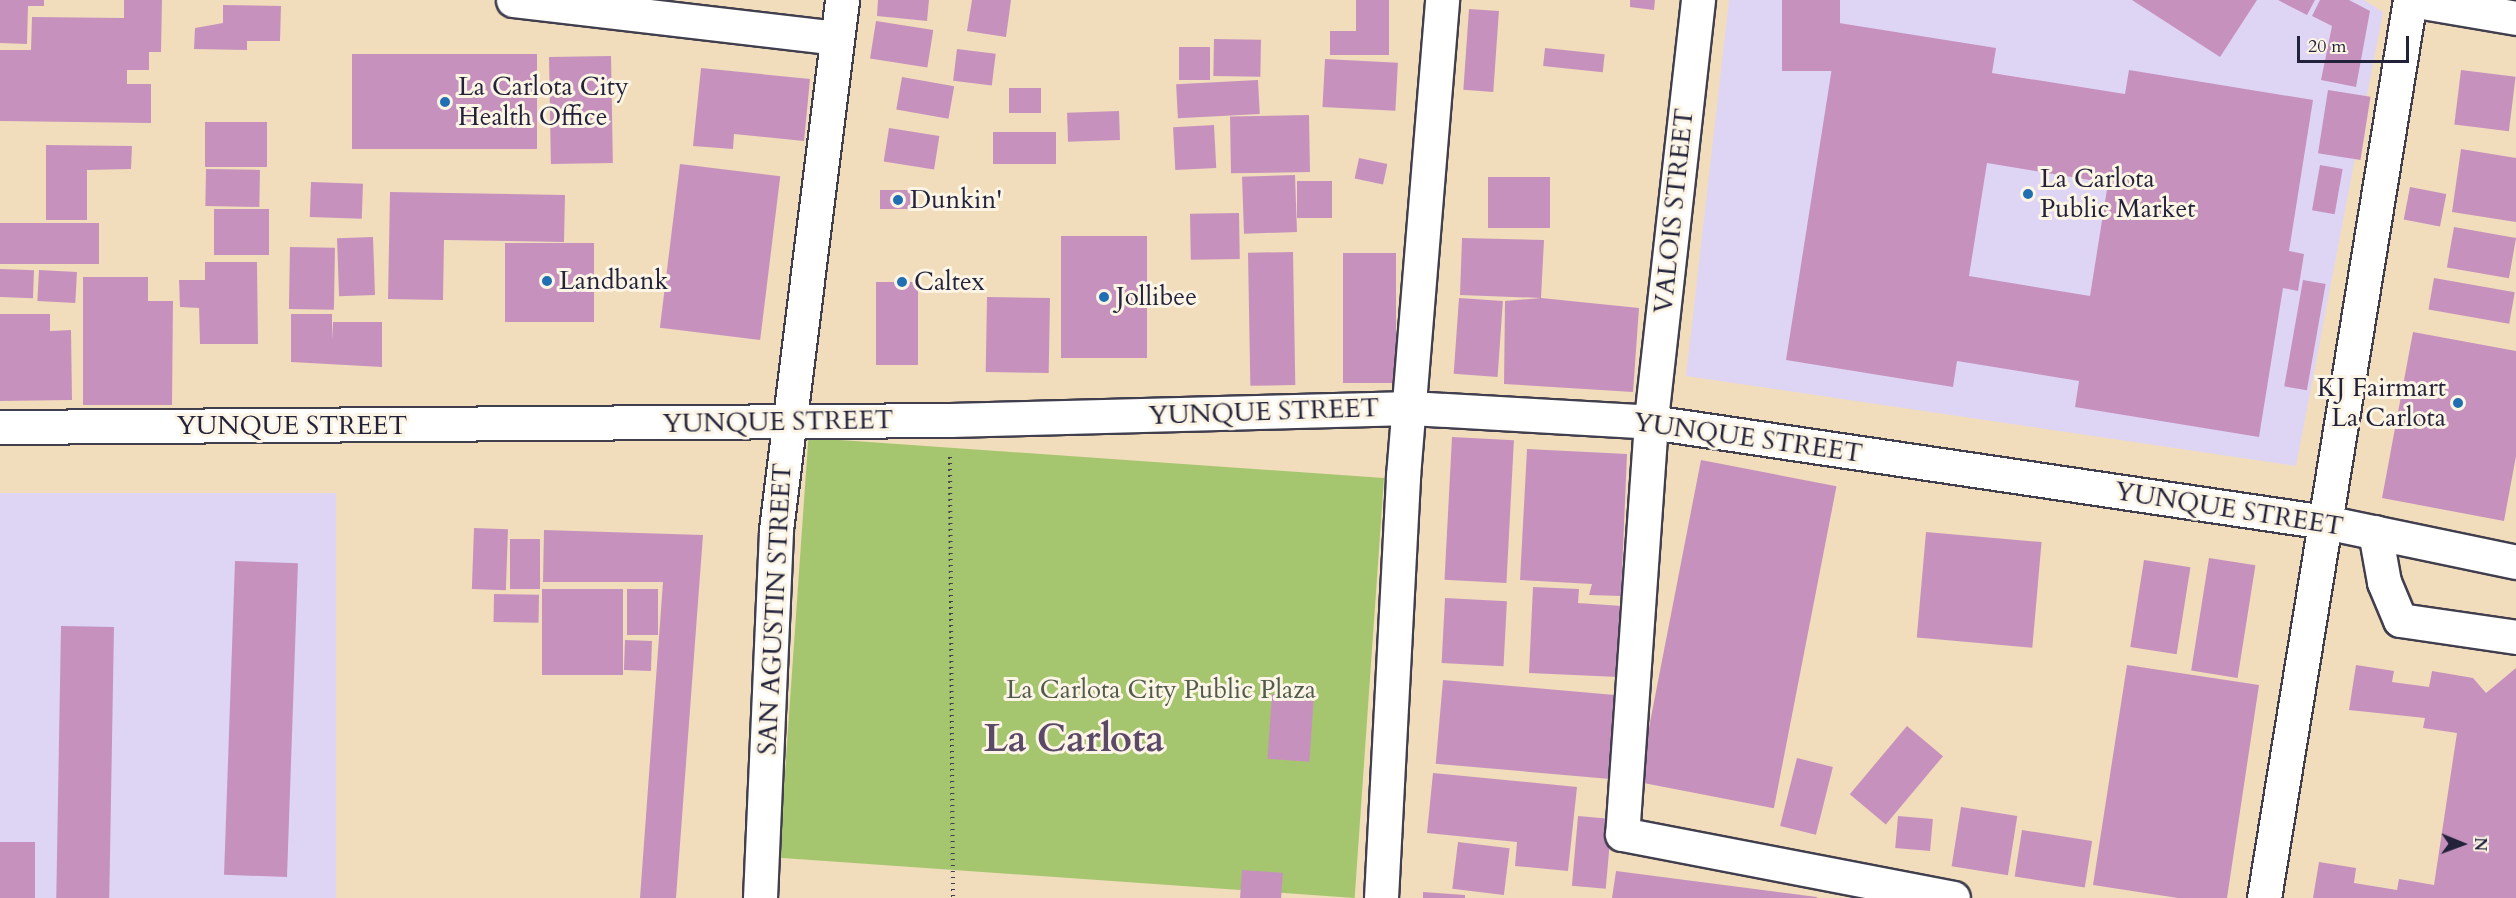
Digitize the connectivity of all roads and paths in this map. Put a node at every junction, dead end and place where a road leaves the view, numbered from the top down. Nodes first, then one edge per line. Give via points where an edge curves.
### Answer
1 (513, 0) edge
2 (842, 0) edge
3 (1442, 0) edge
4 (1698, 0) edge
5 (2411, 0) edge
6 (2516, 18) edge
7 (835, 38) junction
8 (1411, 408) junction
9 (950, 420) junction
10 (787, 422) junction
11 (1651, 422) junction
12 (0, 427) edge
13 (2325, 522) junction
14 (2375, 532) junction
15 (2516, 562) edge
16 (2516, 637) edge
17 (1826, 886) edge
18 (760, 898) edge
19 (953, 898) edge
20 (1381, 898) edge
21 (1953, 898) edge
22 (2264, 898) edge

1 - 7 street
2 - 7 street, SAN AGUSTIN STREET
3 - 8 street
4 - 11 street, VALOIS STREET
5 - 6 street
5 - 13 street
7 - 10 street, SAN AGUSTIN STREET
8 - 9 street, YUNQUE STREET
8 - 11 street, YUNQUE STREET
8 - 20 street
9 - 10 street, YUNQUE STREET
9 - 19 path
10 - 12 street, YUNQUE STREET
10 - 18 street, SAN AGUSTIN STREET via 776,530
11 - 13 street, YUNQUE STREET
11 - 17 street, VALOIS STREET via 1622,834
13 - 14 street, YUNQUE STREET
13 - 22 street
14 - 15 street, YUNQUE STREET
14 - 16 street via 2384,582 2400,620
17 - 21 street

